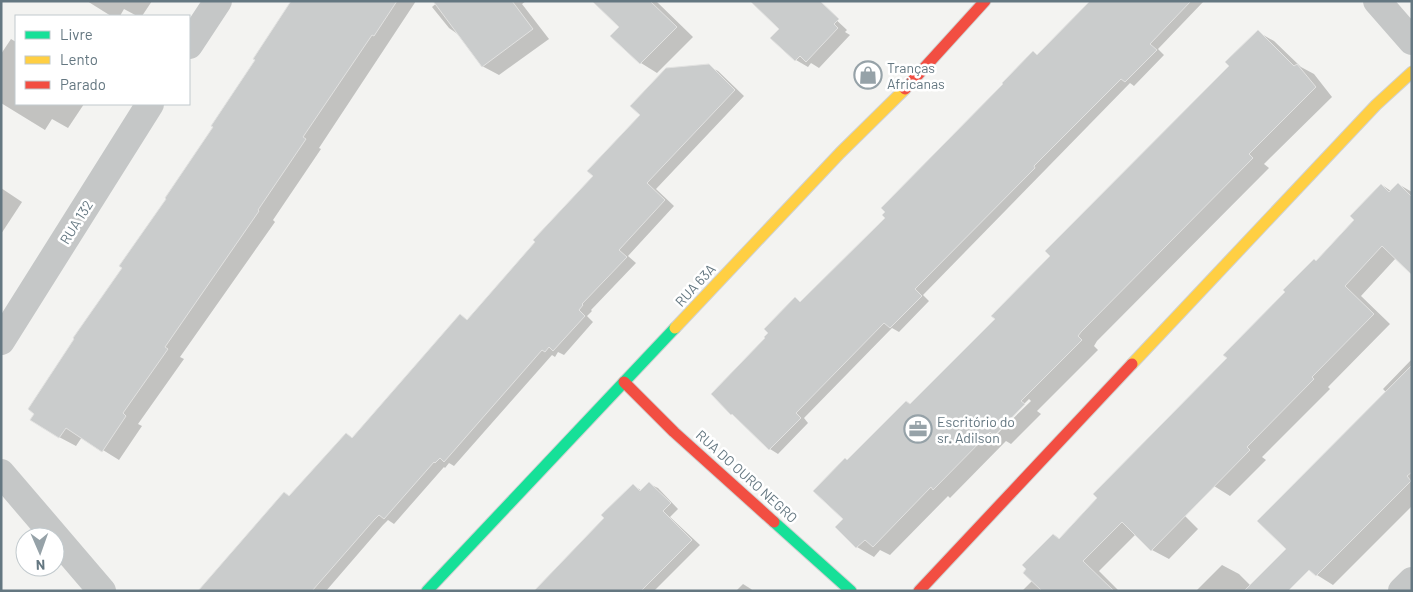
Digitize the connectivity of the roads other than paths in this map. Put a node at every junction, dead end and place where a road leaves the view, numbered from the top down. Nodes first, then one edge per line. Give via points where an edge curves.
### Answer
1 (218, 1) edge
2 (985, 1) edge
3 (1377, 1) edge
4 (1412, 41) edge
5 (190, 43) edge
6 (1412, 72) edge
7 (149, 105) edge
8 (1, 341) edge
9 (624, 382) junction
10 (1, 473) edge
11 (1412, 581) edge
12 (102, 591) edge
13 (427, 591) edge
14 (851, 591) edge
15 (919, 591) edge
16 (1402, 591) edge

1 - 5 street
2 - 9 street, RUA 63A
3 - 4 street
6 - 15 street via 1376,105
7 - 8 street, RUA 132
9 - 13 street, RUA 63A
9 - 14 street, RUA DO OURO NEGRO via 674,432
10 - 12 street
11 - 16 street

